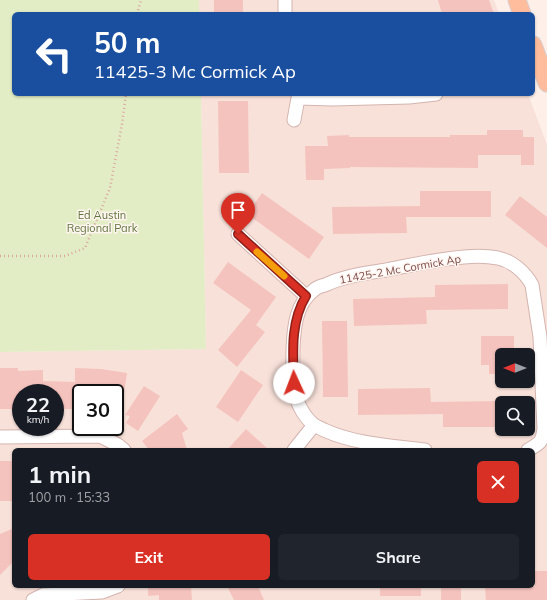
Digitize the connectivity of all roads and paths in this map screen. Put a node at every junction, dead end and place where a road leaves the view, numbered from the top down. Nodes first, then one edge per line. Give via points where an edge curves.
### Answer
1 (141, 0) edge
2 (285, 0) edge
3 (517, 0) edge
4 (138, 12) edge
5 (285, 12) edge
6 (521, 12) edge
7 (535, 54) edge
8 (547, 83) edge
9 (126, 96) edge
10 (295, 96) edge
11 (418, 96) edge
12 (294, 120) dead end
13 (238, 234) dead end
14 (0, 256) edge
15 (306, 296) junction
16 (544, 336) edge
17 (544, 350) edge
18 (314, 425) junction
19 (0, 437) edge
20 (121, 448) edge
21 (296, 448) edge
22 (409, 448) edge
23 (537, 448) edge
24 (113, 588) edge
25 (33, 600) edge

1 - 4 path
2 - 5 street
3 - 6 main road
7 - 8 main road
9 - 14 path via 110,188 85,248 65,256
10 - 11 street via 332,99
10 - 12 street
13 - 15 street
15 - 16 street, 11425-2 Mc Cormick Ap via 335,280 370,272 465,257 499,258 519,269 528,279
15 - 18 street via 297,316 294,331 294,383 300,407
16 - 17 street, 11425-2 Mc Cormick Ap
17 - 23 street, 11425-2 Mc Cormick Ap via 544,429 543,439
18 - 21 street
18 - 22 street via 361,442
19 - 20 street via 100,436
24 - 25 street via 102,592 43,595

